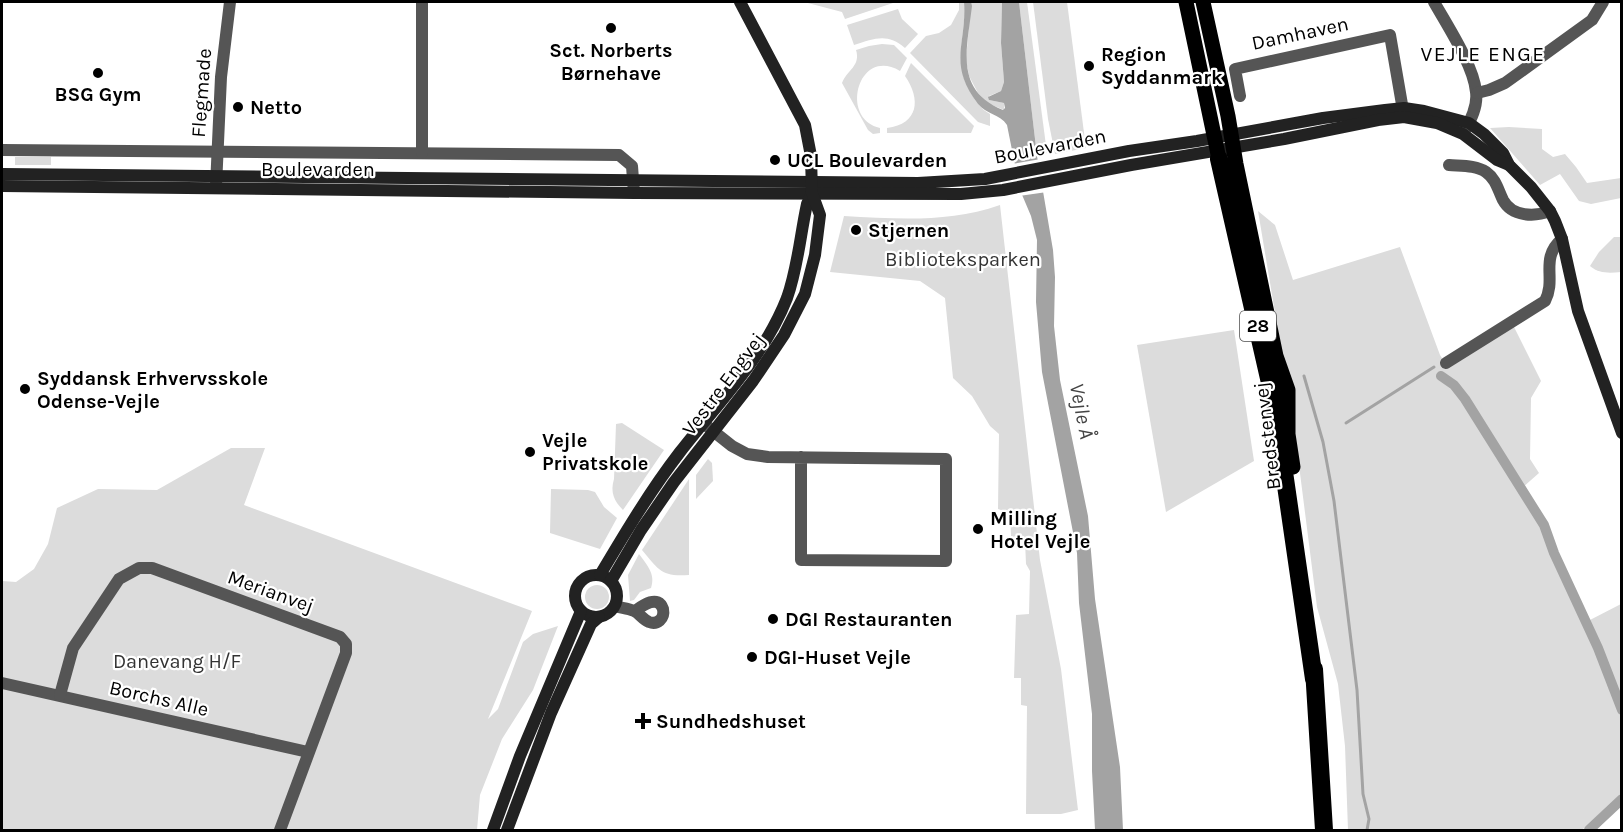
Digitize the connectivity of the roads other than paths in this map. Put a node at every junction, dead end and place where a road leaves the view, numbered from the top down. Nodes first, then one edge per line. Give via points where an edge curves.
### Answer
1 (230, 2) edge
2 (422, 2) edge
3 (740, 2) edge
4 (1186, 2) edge
5 (1203, 2) edge
6 (1434, 2) edge
7 (1603, 2) edge
8 (1477, 93) junction
9 (1240, 96) dead end
10 (1404, 113) junction
11 (1466, 129) junction
12 (1225, 148) junction
13 (2, 150) edge
14 (217, 152) junction
15 (422, 153) junction
16 (1449, 165) dead end
17 (2, 174) edge
18 (216, 182) junction
19 (2, 186) edge
20 (633, 186) junction
21 (812, 187) junction
22 (1550, 211) junction
23 (1562, 239) junction
24 (1446, 363) dead end
25 (709, 427) junction
26 (1622, 433) edge
27 (801, 457) junction
28 (1293, 467) joint
29 (606, 578) junction
30 (615, 606) junction
31 (581, 611) junction
32 (635, 611) dead end
33 (599, 617) junction
34 (1314, 679) junction
35 (2, 683) edge
36 (60, 695) junction
37 (308, 752) junction
38 (280, 831) edge
39 (493, 831) edge
40 (507, 831) edge
41 (1324, 831) edge

1 - 14 street, Flegmade
2 - 15 street
3 - 21 main road, Vestre Engvej via 805,125 812,156
4 - 12 main road, 28
5 - 12 main road, 28
6 - 8 street via 1473,76
7 - 8 street via 1592,20 1514,76
8 - 11 street
9 - 10 street, Damhaven via 1235,69 1389,35
10 - 11 main road, Boulevarden via 1444,115
10 - 12 main road, Boulevarden
11 - 22 main road via 1503,153
12 - 21 main road, Boulevarden via 1129,151 985,179
12 - 21 main road, Boulevarden via 1049,182 962,194
12 - 28 main road, Bredstenvej / 28 via 1276,356 1288,390
12 - 34 highway, Bredstenvej / 28 via 1273,396
13 - 14 street, Boulevarden
14 - 15 street, Boulevarden
14 - 18 street, Flegmade
15 - 20 street, Boulevarden via 619,155 632,166
16 - 22 street via 1486,172 1512,210 1530,215
17 - 18 main road, Boulevarden
18 - 19 main road, Boulevarden
18 - 20 main road, Boulevarden
20 - 21 main road, Boulevarden
21 - 25 main road, Vestre Engvej via 820,215 800,307 753,381
22 - 23 main road
23 - 24 street via 1552,247 1545,301
23 - 26 main road via 1578,311
25 - 27 street via 747,454
25 - 29 main road, Vestre Engvej
27 - 27 street via 946,459 946,561 801,560
28 - 34 highway, Bredstenvej / 28 via 1309,597
29 - 30 main road via 617,596
29 - 31 main road via 584,578 577,587 576,602
30 - 32 street
30 - 33 main road
31 - 33 main road
31 - 39 main road
33 - 40 main road via 591,624 551,713
34 - 41 highway, Bredstenvej / 28
35 - 36 street, Borchs Alle
36 - 37 street, Borchs Alle
36 - 37 street, Merianvej via 73,648 119,579 139,568 152,568 340,637 346,644
37 - 38 street, Merianvej

